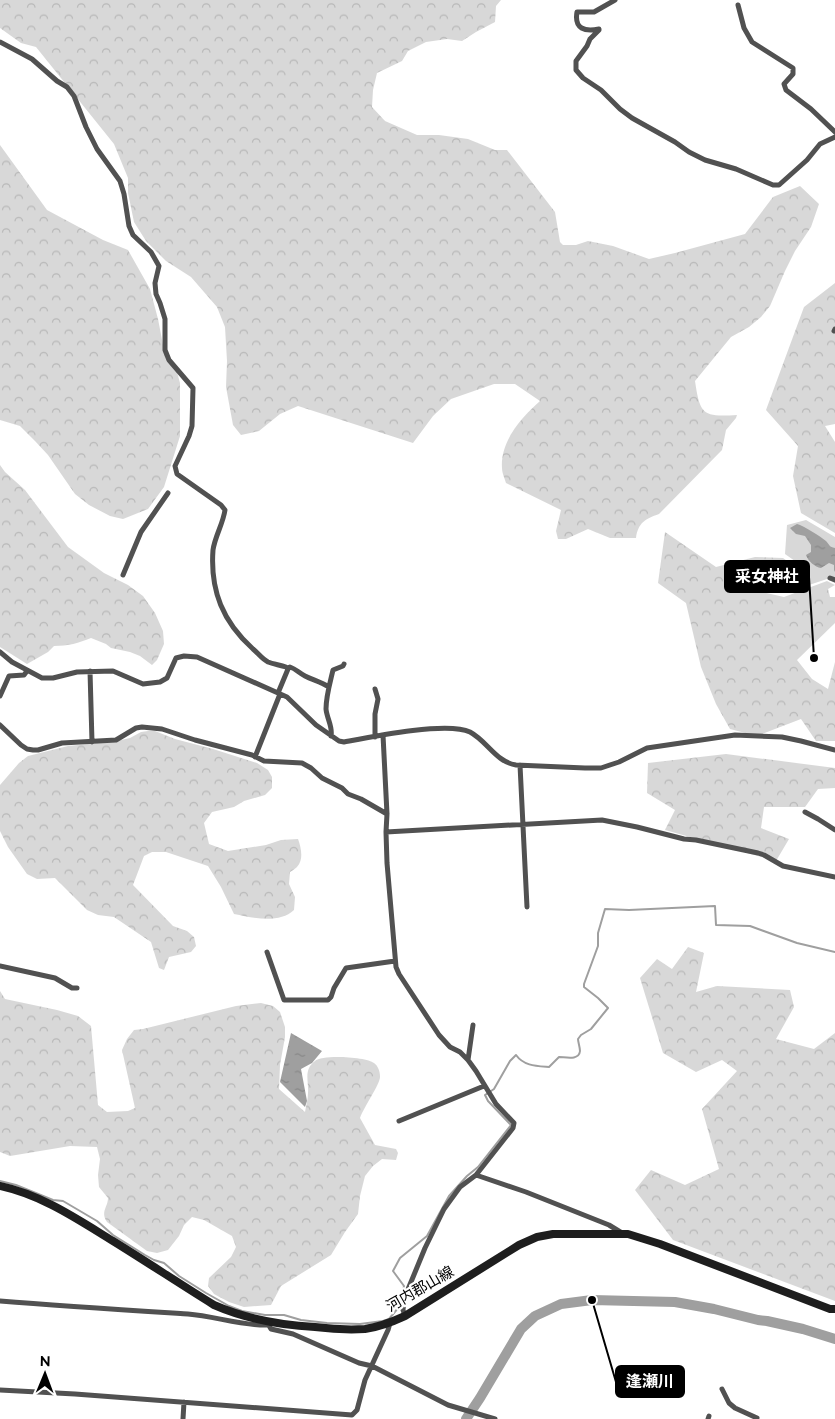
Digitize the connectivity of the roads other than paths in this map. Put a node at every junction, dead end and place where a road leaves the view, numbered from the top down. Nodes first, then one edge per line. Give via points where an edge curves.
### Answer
1 (615, 0) edge
2 (738, 5) dead end
3 (0, 42) edge
4 (835, 132) edge
5 (835, 137) edge
6 (168, 493) dead end
7 (123, 575) dead end
8 (0, 652) edge
9 (344, 664) dead end
10 (290, 667) dead end
11 (27, 671) junction
12 (90, 671) junction
13 (328, 687) junction
14 (375, 689) dead end
15 (279, 693) junction
16 (0, 696) edge
17 (0, 725) edge
18 (383, 735) junction
19 (331, 736) junction
20 (374, 737) junction
21 (92, 742) junction
22 (835, 750) edge
23 (255, 757) junction
24 (520, 766) junction
25 (805, 812) dead end
26 (387, 814) junction
27 (523, 825) junction
28 (835, 830) edge
29 (386, 832) junction
30 (835, 877) edge
31 (528, 907) dead end
32 (267, 952) dead end
33 (395, 961) junction
34 (0, 966) edge
35 (77, 988) dead end
36 (473, 1025) dead end
37 (468, 1060) junction
38 (484, 1086) junction
39 (399, 1122) dead end
40 (476, 1175) junction
41 (0, 1186) edge
42 (622, 1233) junction
43 (0, 1301) edge
44 (835, 1309) edge
45 (405, 1316) junction
46 (268, 1323) junction
47 (390, 1323) junction
48 (372, 1366) junction
49 (722, 1389) dead end
50 (0, 1390) edge
51 (184, 1402) junction
52 (475, 1417) edge
53 (183, 1419) edge
54 (495, 1419) edge
55 (759, 1419) edge

1 - 5 street via 594,12 577,12 576,19 581,28 599,30 576,61 576,70 632,118 705,160 779,185 820,144
2 - 4 street via 744,28 752,42 793,68 784,84 786,90
3 - 15 street via 32,59 74,96 97,149 120,182 133,235 151,252 159,266 156,294 165,319 165,350 169,360 193,388 192,426 175,470 225,510 213,552 216,593 223,612 240,637 264,660 288,669
6 - 7 street via 140,532
8 - 11 street
9 - 13 street via 333,670
10 - 13 street
11 - 12 street via 50,679
11 - 16 street via 24,675 9,676
12 - 15 street via 115,672 140,684 160,682 167,678 176,658 190,656
12 - 21 street
13 - 19 street via 326,708
14 - 20 street via 378,698
15 - 19 street
15 - 23 street
17 - 21 street via 30,750 62,742
18 - 20 street
18 - 24 street via 435,728 462,729 479,738 505,762
18 - 26 street
19 - 20 street via 344,742
21 - 23 street via 116,740 136,728 153,728
22 - 24 street via 782,738 735,735 647,748 601,768
23 - 26 street via 269,762 306,765 348,794
24 - 27 street
25 - 28 street
26 - 29 street
27 - 29 street
27 - 30 street via 612,821 758,853 783,866
27 - 31 street
29 - 33 street
32 - 33 street via 284,1000 328,1000 346,968
33 - 37 street via 399,974 439,1035
34 - 35 street via 55,978
36 - 37 street
37 - 38 street
38 - 39 street
38 - 40 street via 514,1126
40 - 42 street via 526,1192
40 - 45 street via 460,1187 444,1209 404,1299
41 - 46 main road, 河内郡山線 via 36,1196 65,1211 214,1305
42 - 44 main road, 河内郡山線
42 - 45 main road, 河内郡山線 via 553,1234 519,1245
43 - 46 street via 188,1314 250,1325
45 - 47 main road, 河内郡山線
46 - 47 main road, 河内郡山線 via 366,1329
46 - 48 street via 271,1329 293,1334
47 - 48 street
48 - 51 street via 352,1415
48 - 52 street
49 - 55 street via 735,1408
50 - 51 street
51 - 53 street
52 - 54 street

